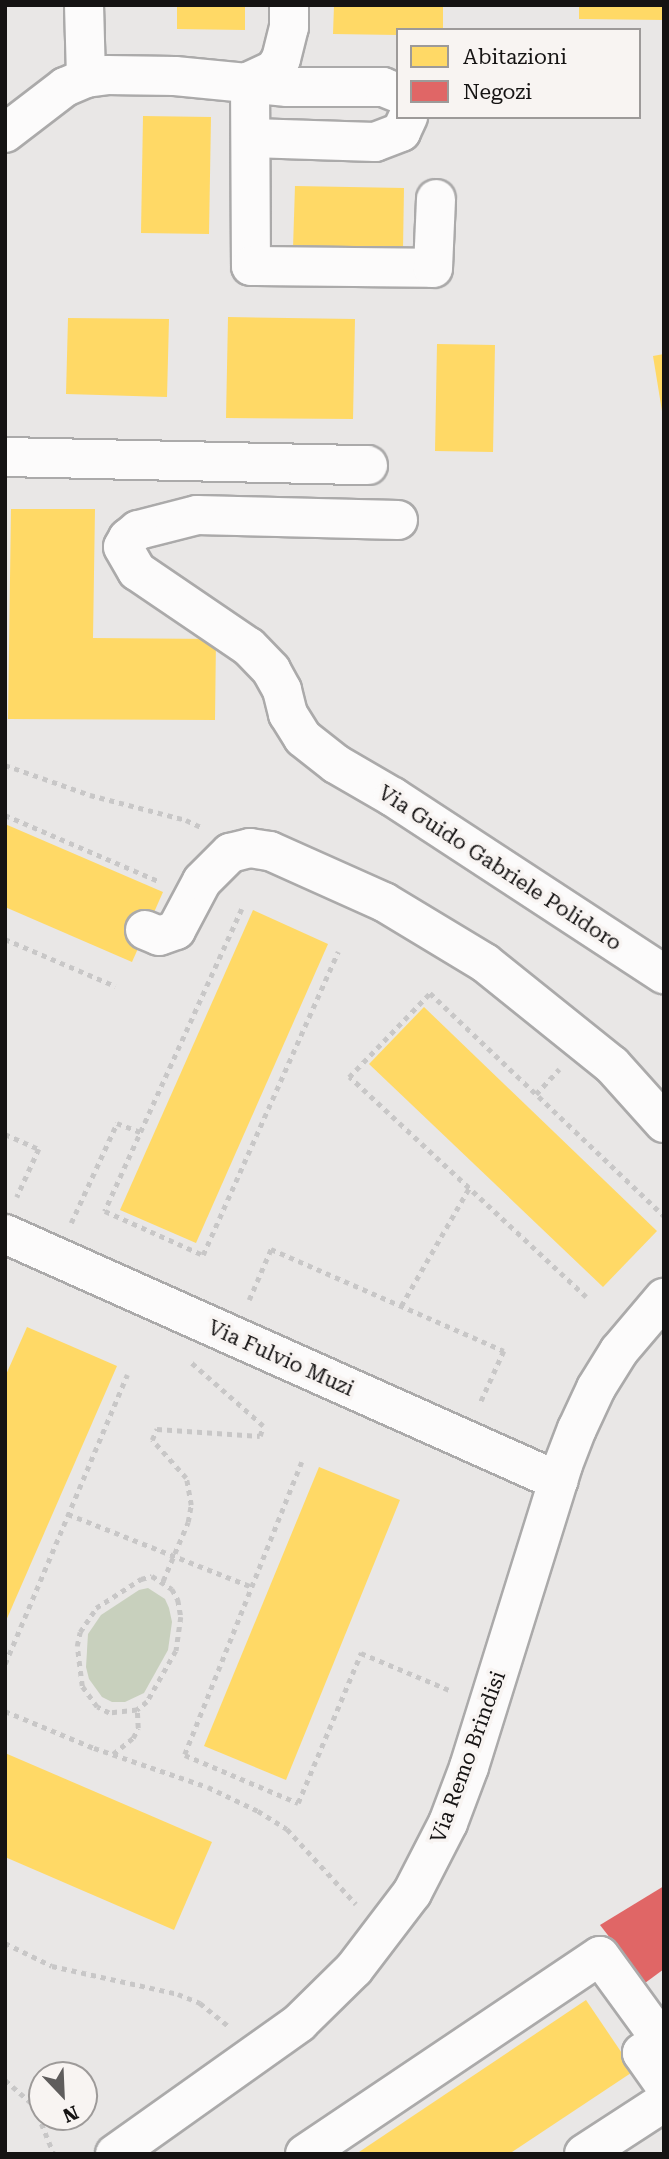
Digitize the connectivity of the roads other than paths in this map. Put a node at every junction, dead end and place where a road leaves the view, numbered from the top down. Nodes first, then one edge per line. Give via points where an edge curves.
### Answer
1 (84, 5) edge
2 (289, 5) edge
3 (86, 78) junction
4 (250, 81) junction
5 (396, 92) edge
6 (407, 119) edge
7 (5, 133) edge
8 (251, 138) junction
9 (436, 199) dead end
10 (5, 457) edge
11 (368, 465) dead end
12 (398, 520) dead end
13 (145, 930) dead end
14 (664, 974) edge
15 (664, 1123) edge
16 (11, 1217) edge
17 (664, 1298) edge
18 (558, 1481) junction
19 (662, 2042) edge
20 (664, 2085) edge
21 (664, 2102) edge
22 (115, 2154) edge
23 (305, 2154) edge
24 (584, 2154) edge

1 - 3 street
2 - 4 street via 281,59 274,70
3 - 4 street via 175,76
3 - 7 street via 65,87
4 - 5 street via 287,88 383,87
4 - 8 street
6 - 8 street via 401,132 375,142
8 - 9 street via 251,266 433,268
10 - 11 street
12 - 14 street, Via Guido Gabriele Polidoro via 197,514 138,530 123,547 137,571 249,647 271,670 303,738 336,764
13 - 15 street via 159,936 176,930 214,866 230,853 250,848 270,851 384,902 485,962 612,1065
16 - 18 street, Via Fulvio Muzi via 55,1256
17 - 18 street, Via Remo Brindisi via 596,1388
18 - 22 street, Via Remo Brindisi via 448,1823 412,1893 330,1995
19 - 20 street via 642,2053
19 - 23 street via 600,1956
21 - 24 street

